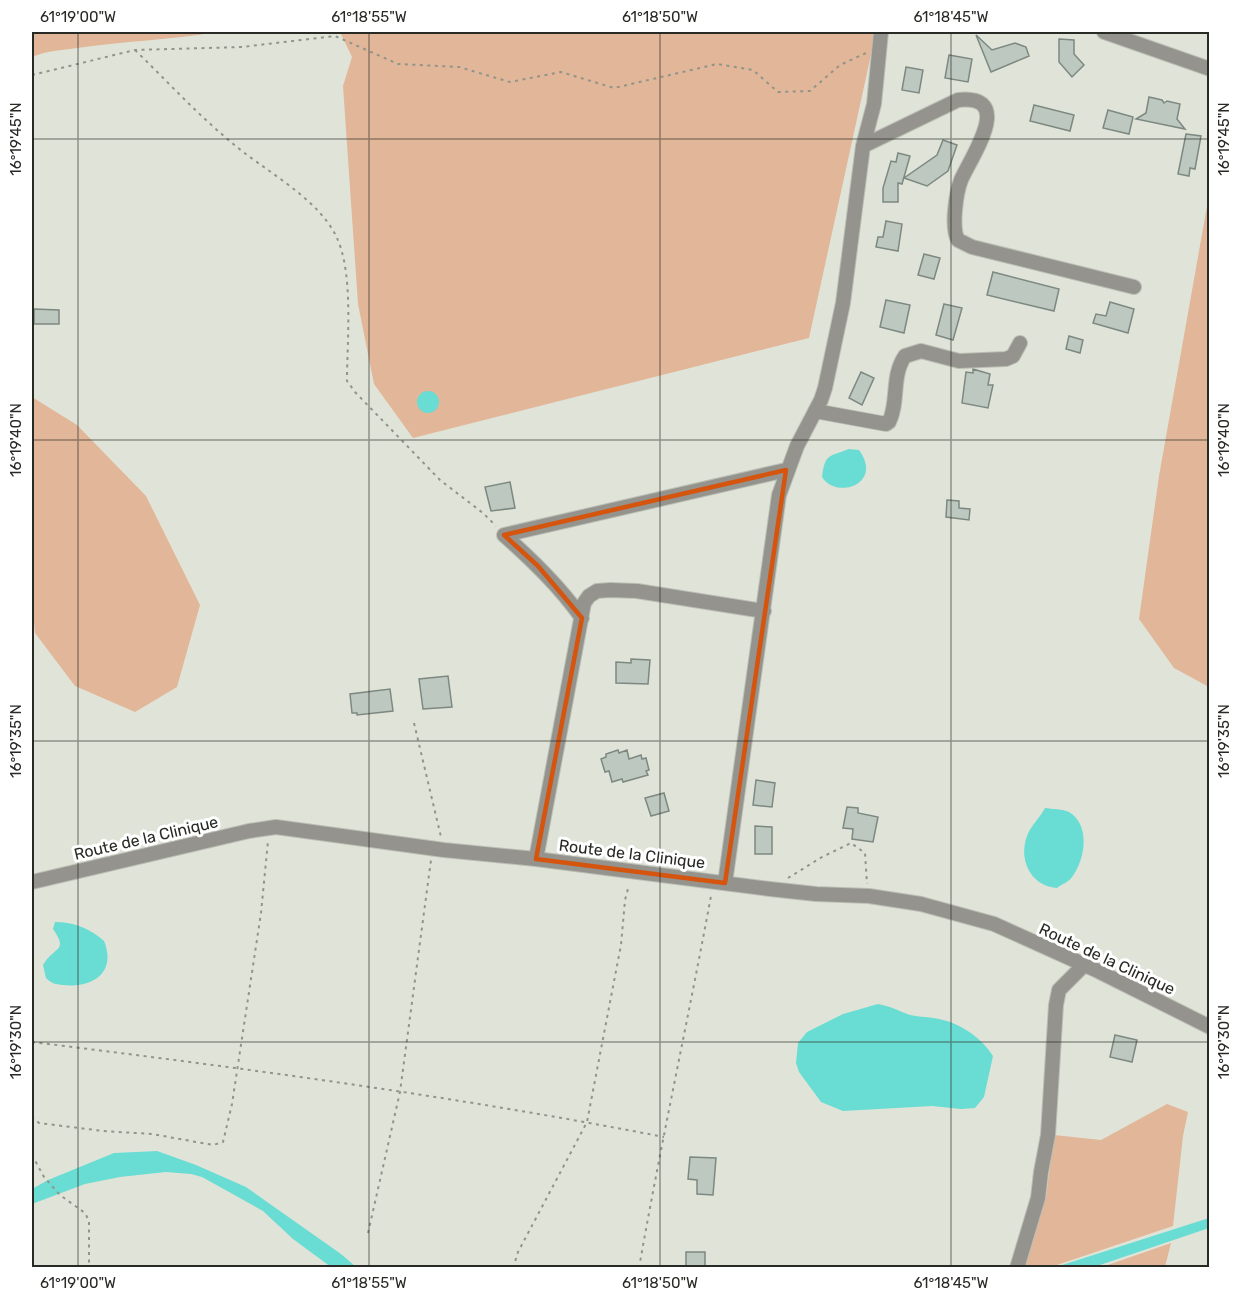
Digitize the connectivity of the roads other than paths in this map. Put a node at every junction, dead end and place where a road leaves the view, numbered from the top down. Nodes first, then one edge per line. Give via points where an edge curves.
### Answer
1 (881, 32) edge
2 (1104, 32) edge
3 (1209, 69) edge
4 (863, 146) junction
5 (1134, 287) dead end
6 (1020, 343) dead end
7 (815, 411) junction
8 (786, 470) junction
9 (764, 611) junction
10 (582, 618) junction
11 (536, 859) junction
12 (32, 882) edge
13 (719, 882) junction
14 (1084, 965) junction
15 (1209, 1027) edge
16 (1017, 1268) edge

1 - 4 street via 874,104
2 - 3 street
4 - 5 street via 958,100 983,105 987,125 959,188 954,228 958,240 972,247
4 - 7 street via 843,303 825,388
6 - 7 street via 1013,356 1000,360 959,361 921,351 904,356 895,386 892,417 886,424
7 - 8 street
8 - 9 street via 779,495
8 - 10 street via 504,535 538,566
9 - 10 street via 610,590 589,596
9 - 13 street
10 - 11 street
11 - 12 street, Route de la Clinique via 269,828
11 - 13 street, Route de la Clinique
13 - 14 street, Route de la Clinique via 921,904 994,924
14 - 15 street, Route de la Clinique
14 - 16 street via 1059,990 1048,1135 1036,1205

